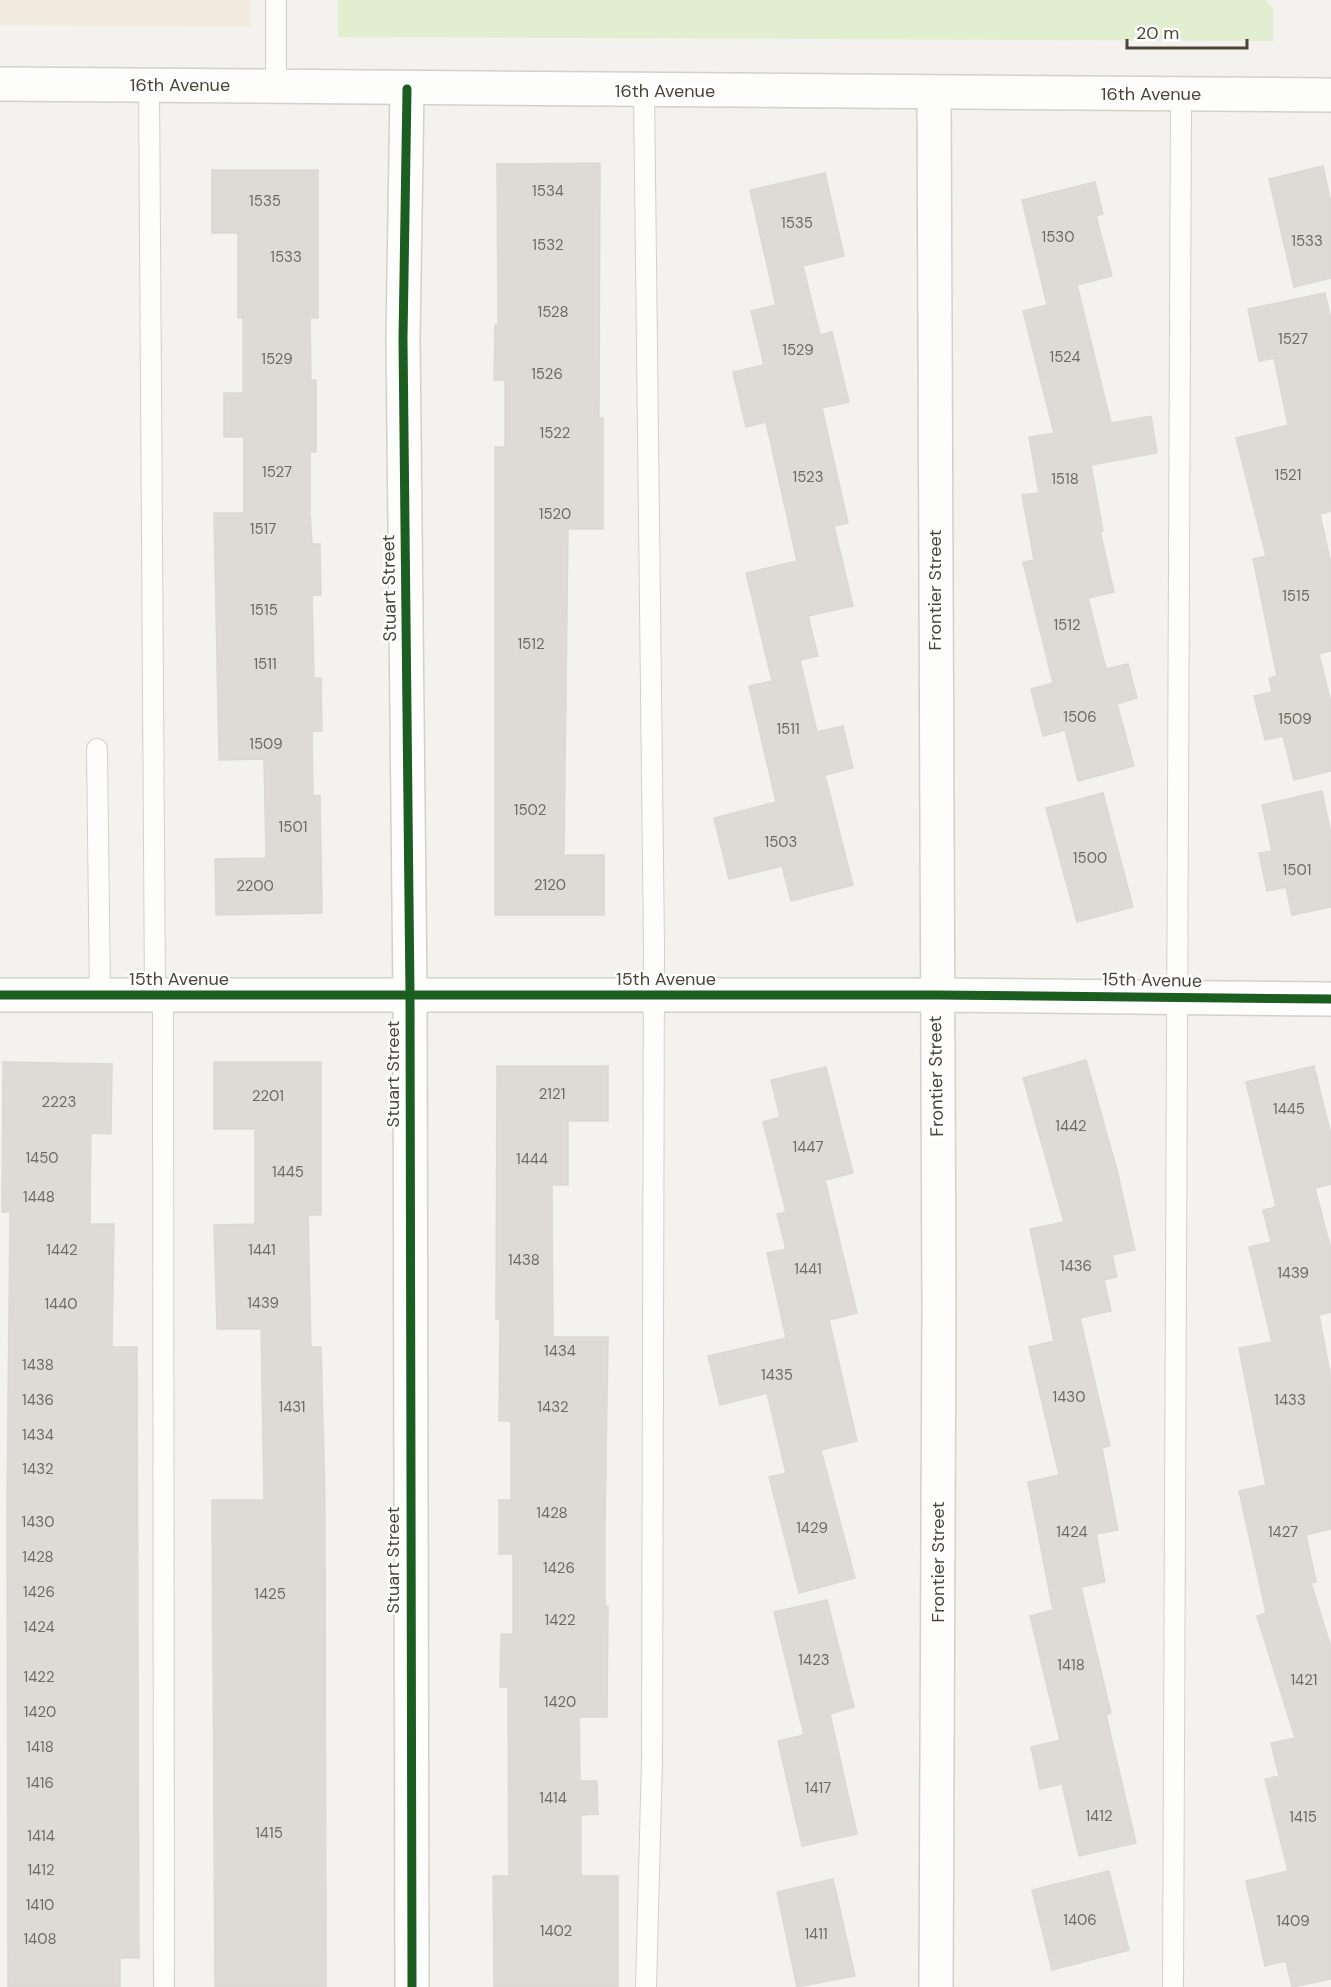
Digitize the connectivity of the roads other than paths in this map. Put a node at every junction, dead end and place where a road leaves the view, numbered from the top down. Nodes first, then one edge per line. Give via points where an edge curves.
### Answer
1 (276, 0) edge
2 (0, 84) edge
3 (149, 85) junction
4 (276, 86) junction
5 (407, 89) junction
6 (644, 91) junction
7 (934, 93) junction
8 (1181, 94) junction
9 (1331, 95) edge
10 (97, 749) dead end
11 (410, 994) junction
12 (0, 995) edge
13 (100, 995) junction
14 (159, 995) junction
15 (654, 995) junction
16 (936, 995) junction
17 (1177, 997) junction
18 (1331, 999) edge
19 (164, 1987) edge
20 (412, 1987) edge
21 (646, 1987) edge
22 (936, 1987) edge
23 (1173, 1987) edge

1 - 4 lane
2 - 3 street, 16th Avenue
3 - 4 street, 16th Avenue
3 - 14 lane
4 - 5 street, 16th Avenue
5 - 6 street, 16th Avenue
5 - 11 street, Stuart Street via 403,339
6 - 7 street, 16th Avenue
6 - 15 lane
7 - 8 street, 16th Avenue
7 - 16 street, Frontier Street
8 - 9 street, 16th Avenue
8 - 17 lane
10 - 13 lane
11 - 14 street, 15th Avenue
11 - 15 street, 15th Avenue
11 - 20 street, Stuart Street
12 - 13 street, 15th Avenue
13 - 14 street, 15th Avenue
14 - 19 lane
15 - 16 street, 15th Avenue
15 - 21 lane via 652,1759
16 - 17 street, 15th Avenue
16 - 22 street, Frontier Street
17 - 18 street, 15th Avenue
17 - 23 lane

